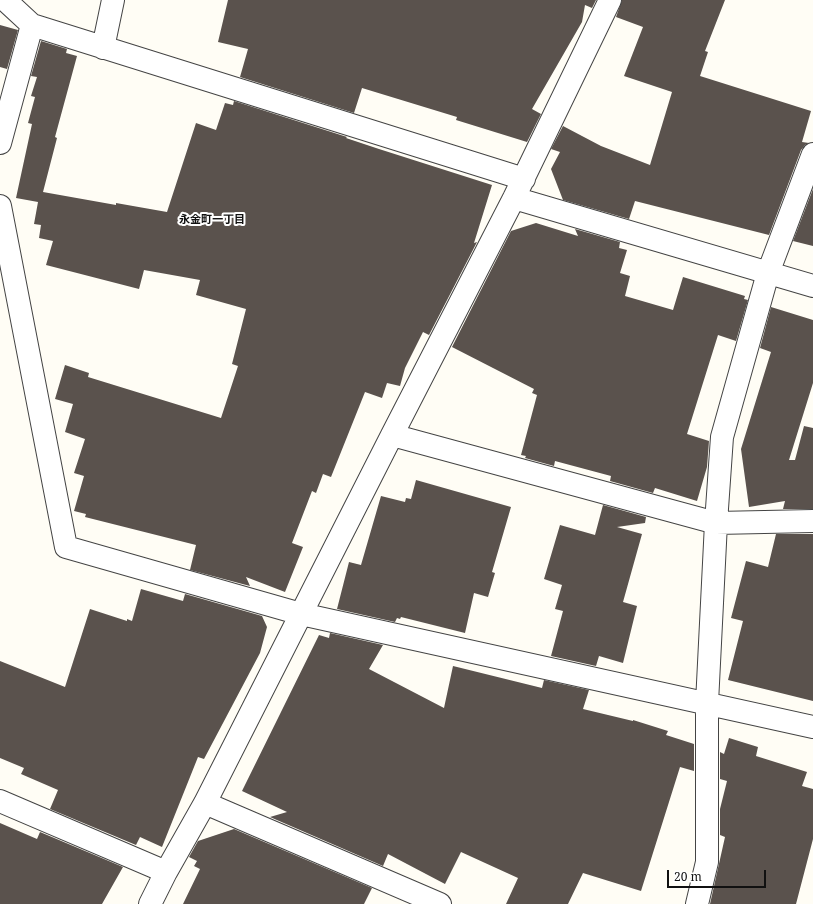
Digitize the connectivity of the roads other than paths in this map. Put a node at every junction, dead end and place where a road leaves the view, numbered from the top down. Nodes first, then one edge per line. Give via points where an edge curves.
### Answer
1 (5, 0) edge
2 (113, 0) edge
3 (610, 0) edge
4 (32, 25) junction
5 (103, 48) junction
6 (0, 143) edge
7 (813, 154) edge
8 (524, 178) junction
9 (514, 198) junction
10 (0, 206) edge
11 (768, 273) junction
12 (813, 286) edge
13 (392, 435) junction
14 (813, 521) edge
15 (716, 523) junction
16 (301, 614) junction
17 (708, 703) junction
18 (813, 727) edge
19 (0, 801) edge
20 (204, 803) junction
21 (166, 872) junction
22 (150, 904) edge
23 (440, 904) edge
24 (697, 904) edge

1 - 4 street
2 - 5 street
3 - 8 street
4 - 5 street
4 - 6 street
5 - 8 street
7 - 11 street
8 - 9 street
9 - 11 street
9 - 13 street
10 - 16 street via 66,547
11 - 12 street
11 - 15 street via 722,437
13 - 15 street
13 - 16 street
14 - 15 street
15 - 17 street
16 - 17 street
16 - 20 street
17 - 18 street
17 - 24 street via 707,862
19 - 21 street
20 - 21 street
20 - 23 street
21 - 22 street

